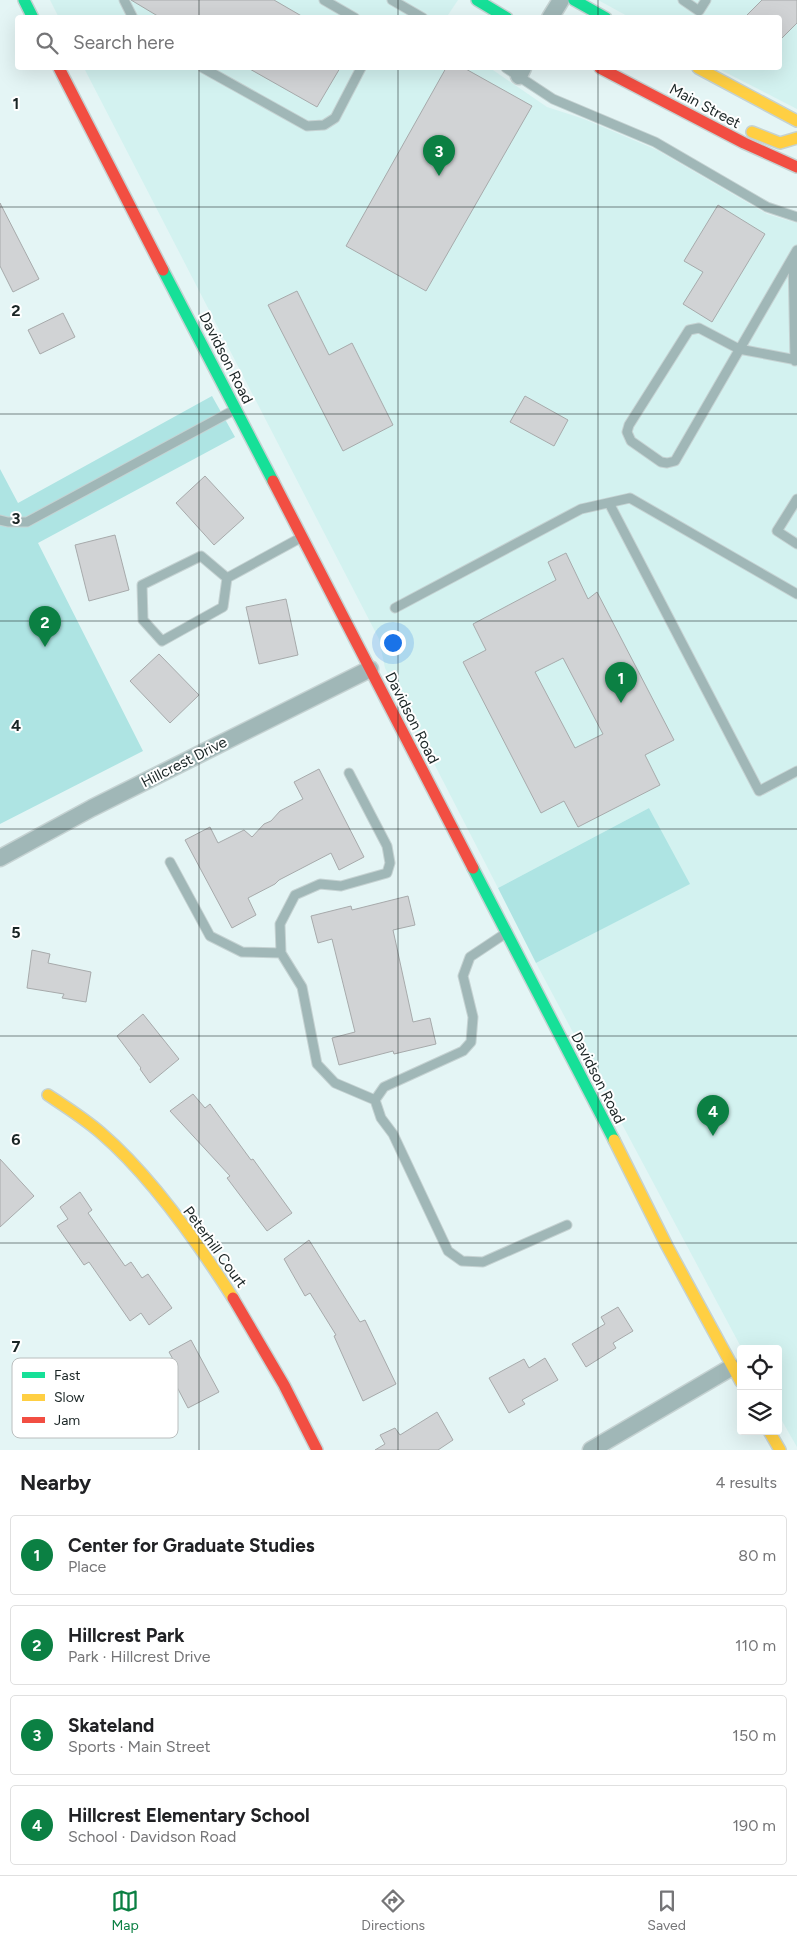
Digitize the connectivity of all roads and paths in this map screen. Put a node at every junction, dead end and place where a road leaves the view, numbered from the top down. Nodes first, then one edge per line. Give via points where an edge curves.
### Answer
1 (24, 0) edge
2 (124, 0) edge
3 (324, 0) edge
4 (392, 0) edge
5 (477, 0) edge
6 (561, 0) edge
7 (574, 0) edge
8 (683, 0) edge
9 (706, 0) edge
10 (32, 15) edge
11 (132, 15) edge
12 (350, 15) edge
13 (418, 15) edge
14 (502, 15) edge
15 (552, 15) edge
16 (601, 15) edge
17 (60, 70) edge
18 (207, 70) edge
19 (360, 70) edge
20 (516, 70) edge
21 (604, 70) edge
22 (702, 70) edge
23 (693, 116) junction
24 (721, 119) dead end
25 (797, 121) edge
26 (739, 125) dead end
27 (797, 138) edge
28 (797, 167) edge
29 (797, 217) edge
30 (795, 253) edge
31 (740, 349) junction
32 (796, 360) edge
33 (236, 409) junction
34 (797, 499) edge
35 (609, 503) junction
36 (0, 520) edge
37 (302, 537) junction
38 (797, 544) edge
39 (227, 578) junction
40 (797, 594) edge
41 (395, 608) dead end
42 (370, 669) junction
43 (797, 771) edge
44 (349, 773) dead end
45 (0, 858) edge
46 (170, 862) dead end
47 (506, 933) junction
48 (281, 953) junction
49 (48, 1094) dead end
50 (375, 1100) junction
51 (567, 1226) dead end
52 (732, 1367) junction
53 (737, 1375) edge
54 (771, 1435) edge
55 (317, 1450) edge
56 (591, 1450) edge
57 (780, 1450) edge

1 - 10 street
2 - 11 lane
3 - 12 lane
4 - 13 lane
5 - 14 street
6 - 15 street
7 - 16 street
8 - 9 lane via 699,10
17 - 33 street, Davidson Road
18 - 19 lane via 307,126 324,125 335,118
20 - 29 lane via 553,99 655,142 767,207
21 - 23 street, Main Street
22 - 25 street, Main Street
23 - 24 street
23 - 28 street, Main Street via 744,144
26 - 27 street via 780,143
30 - 31 lane
30 - 32 lane
31 - 31 lane via 699,328 689,330 629,425 627,432 631,441 661,462 675,461
31 - 32 lane
33 - 36 lane via 27,522
33 - 37 street, Davidson Road
34 - 38 lane via 777,531
35 - 40 lane via 630,498
35 - 41 lane via 581,508
35 - 43 lane via 759,791
37 - 39 lane
37 - 42 street, Davidson Road
39 - 39 lane via 202,556 142,585 143,620 162,641 223,607
42 - 45 street, Hillcrest Drive via 100,804
42 - 47 street, Davidson Road
44 - 48 lane via 387,846 388,873 341,886 320,884 295,895 280,924
46 - 48 lane via 210,936 242,952
47 - 50 lane via 470,957 463,976 473,1017 471,1042 463,1051 384,1087
47 - 52 street, Davidson Road
48 - 50 lane via 302,987 317,1064 334,1083
49 - 55 street, Peterhill Court via 109,1140 186,1229 263,1346
50 - 51 lane via 448,1251 462,1261 483,1262
52 - 53 street, Davidson Road
52 - 56 street
54 - 57 street

